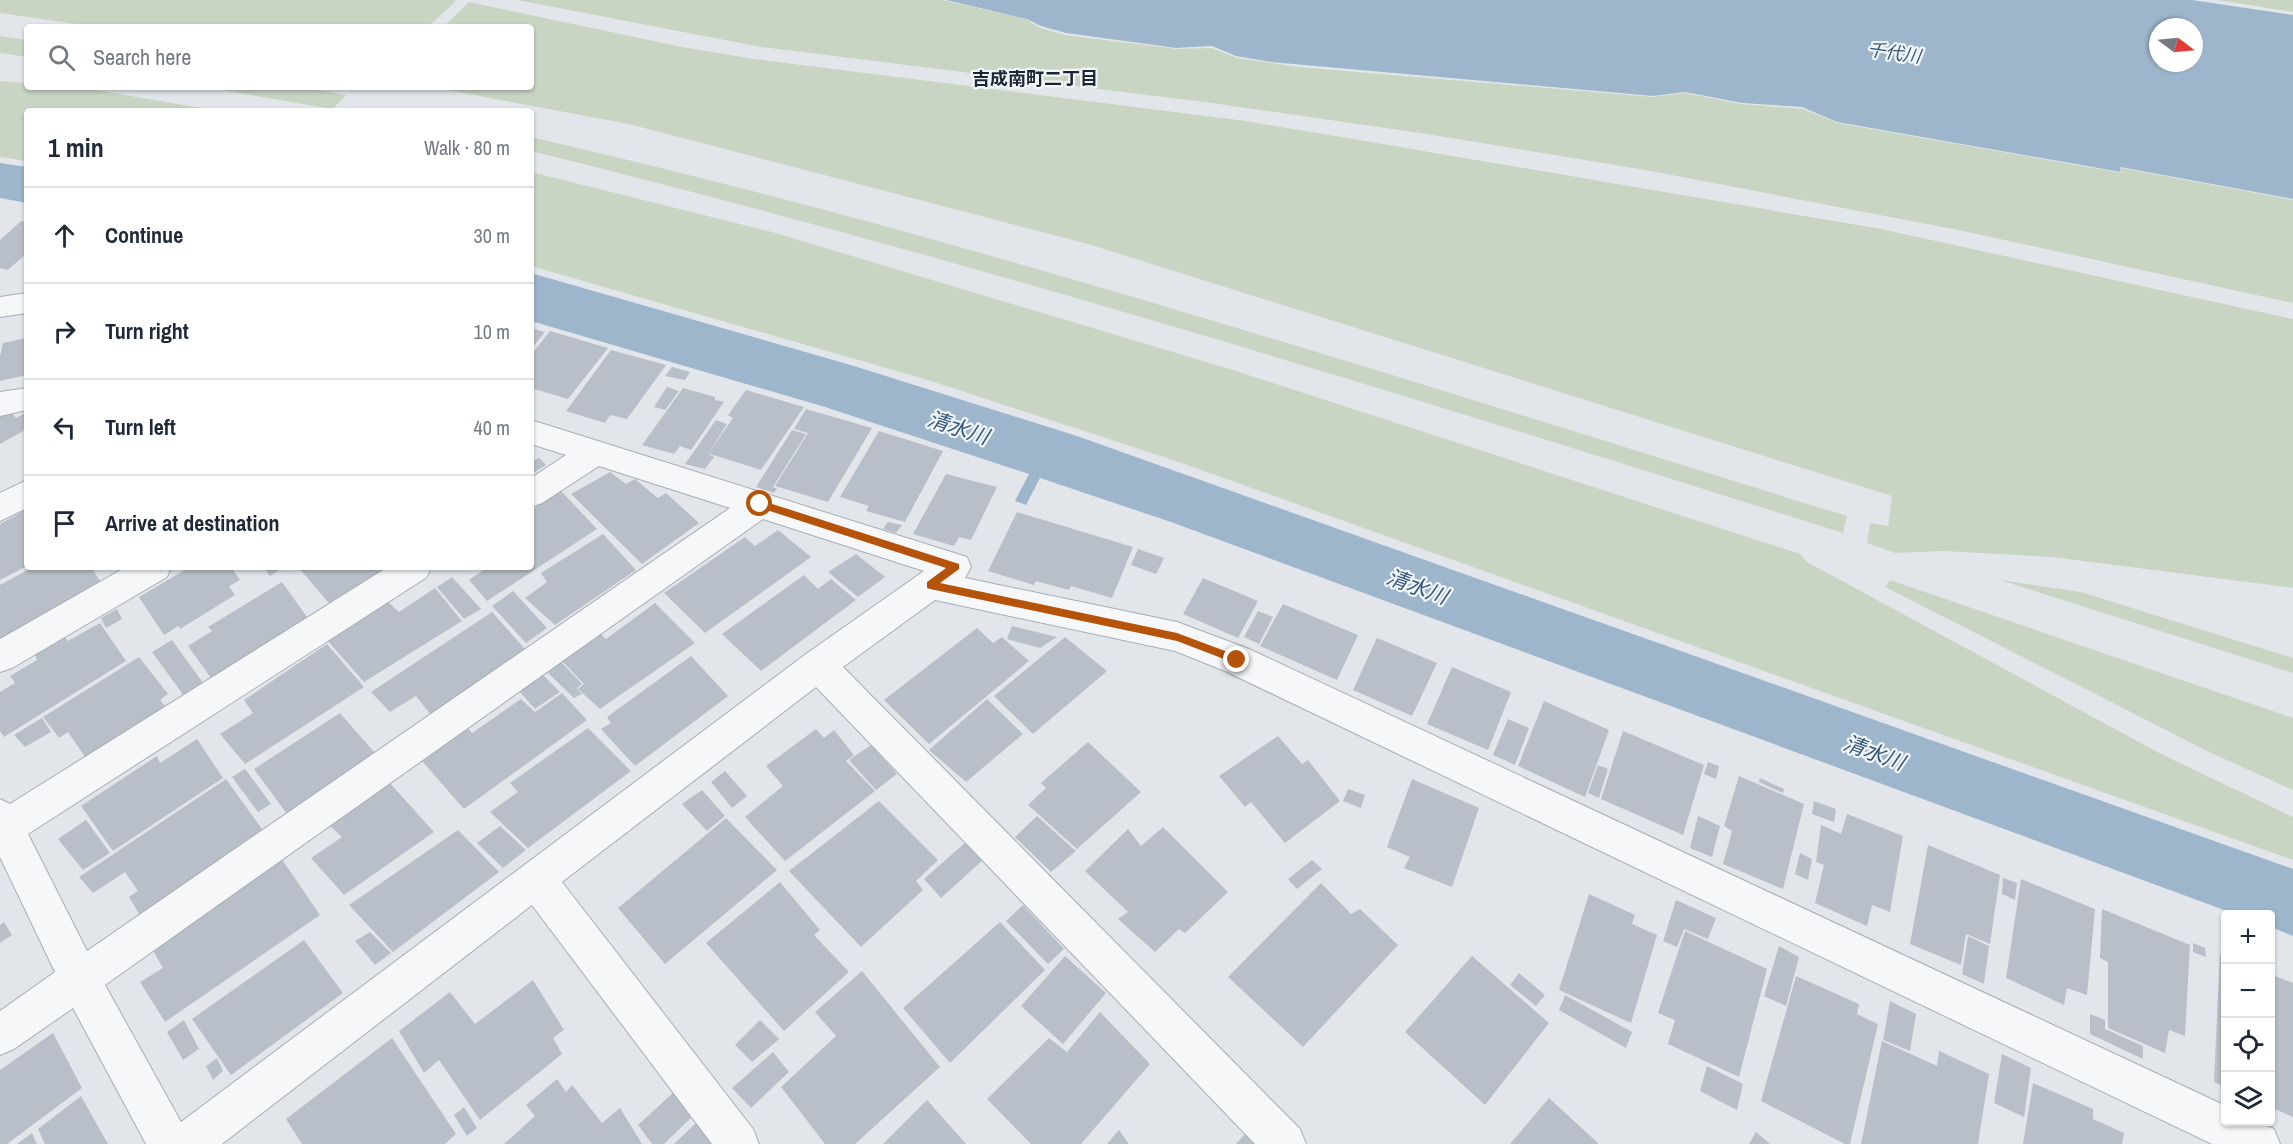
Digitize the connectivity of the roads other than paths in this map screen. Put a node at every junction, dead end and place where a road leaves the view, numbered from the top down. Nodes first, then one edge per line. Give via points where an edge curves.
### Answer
1 (24, 303) edge
2 (0, 307) edge
3 (24, 400) edge
4 (0, 404) edge
5 (534, 433) edge
6 (596, 452) junction
7 (534, 492) edge
8 (24, 496) edge
9 (760, 504) junction
10 (0, 508) edge
11 (150, 570) edge
12 (410, 570) edge
13 (930, 585) junction
14 (0, 657) edge
15 (818, 665) junction
16 (2, 825) edge
17 (537, 880) junction
18 (80, 980) junction
19 (0, 1035) edge
20 (169, 1144) edge
21 (187, 1144) edge
22 (738, 1144) edge
23 (1285, 1144) edge
24 (2259, 1144) edge

1 - 2 street
3 - 4 street
5 - 6 street
6 - 7 street
6 - 9 street
8 - 10 street
9 - 13 street via 955,567
9 - 18 street
11 - 14 street
12 - 16 street
13 - 15 street
13 - 24 street via 1177,637 1237,660
15 - 17 street
15 - 23 street
16 - 18 street
17 - 21 street
17 - 22 street
18 - 19 street
18 - 20 street

